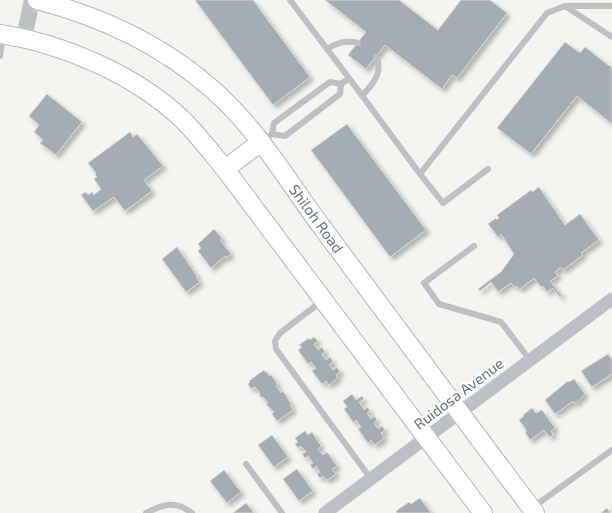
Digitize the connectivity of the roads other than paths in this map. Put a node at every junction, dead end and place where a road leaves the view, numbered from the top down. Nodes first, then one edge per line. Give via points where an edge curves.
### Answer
1 (32, 0) edge
2 (37, 0) edge
3 (290, 0) edge
4 (565, 6) junction
5 (612, 6) edge
6 (1, 34) edge
7 (612, 37) edge
8 (24, 38) junction
9 (358, 43) dead end
10 (327, 49) junction
11 (0, 56) edge
12 (376, 57) dead end
13 (349, 78) junction
14 (341, 84) junction
15 (362, 96) junction
16 (267, 138) junction
17 (225, 169) junction
18 (488, 169) dead end
19 (420, 174) junction
20 (474, 246) dead end
21 (612, 299) edge
22 (323, 300) junction
23 (530, 360) junction
24 (460, 413) junction
25 (426, 438) junction
26 (612, 450) edge
27 (246, 464) dead end
28 (371, 479) junction
29 (533, 511) edge
30 (146, 513) edge
31 (192, 513) edge
32 (282, 513) edge
33 (325, 513) edge
34 (483, 513) edge

1 - 8 street
2 - 16 main road, Shiloh Road via 103,20 162,51 213,89 239,116
3 - 10 lane
4 - 5 lane
4 - 7 lane
4 - 19 lane via 547,12
6 - 8 main road
6 - 11 lane
8 - 17 main road via 96,63 131,82 182,120
9 - 10 lane via 345,41
10 - 13 lane
12 - 15 lane via 379,62 377,76
13 - 14 lane
13 - 15 lane
14 - 16 lane via 330,82 274,124
14 - 16 lane via 340,94 285,136
15 - 19 lane
16 - 17 main road
16 - 24 main road, Shiloh Road via 318,223
17 - 22 main road
18 - 19 lane via 443,203
20 - 23 lane via 424,283 439,304 501,322
21 - 23 street, Ruidosa Avenue
22 - 25 main road
22 - 28 lane via 280,333 275,341 276,349
23 - 24 street, Ruidosa Avenue
24 - 25 street, Ruidosa Avenue
24 - 29 main road, Shiloh Road
25 - 28 street, Ruidosa Avenue
25 - 34 main road
26 - 29 lane
27 - 32 lane
28 - 33 street, Ruidosa Avenue
30 - 31 lane via 159,506 176,504

